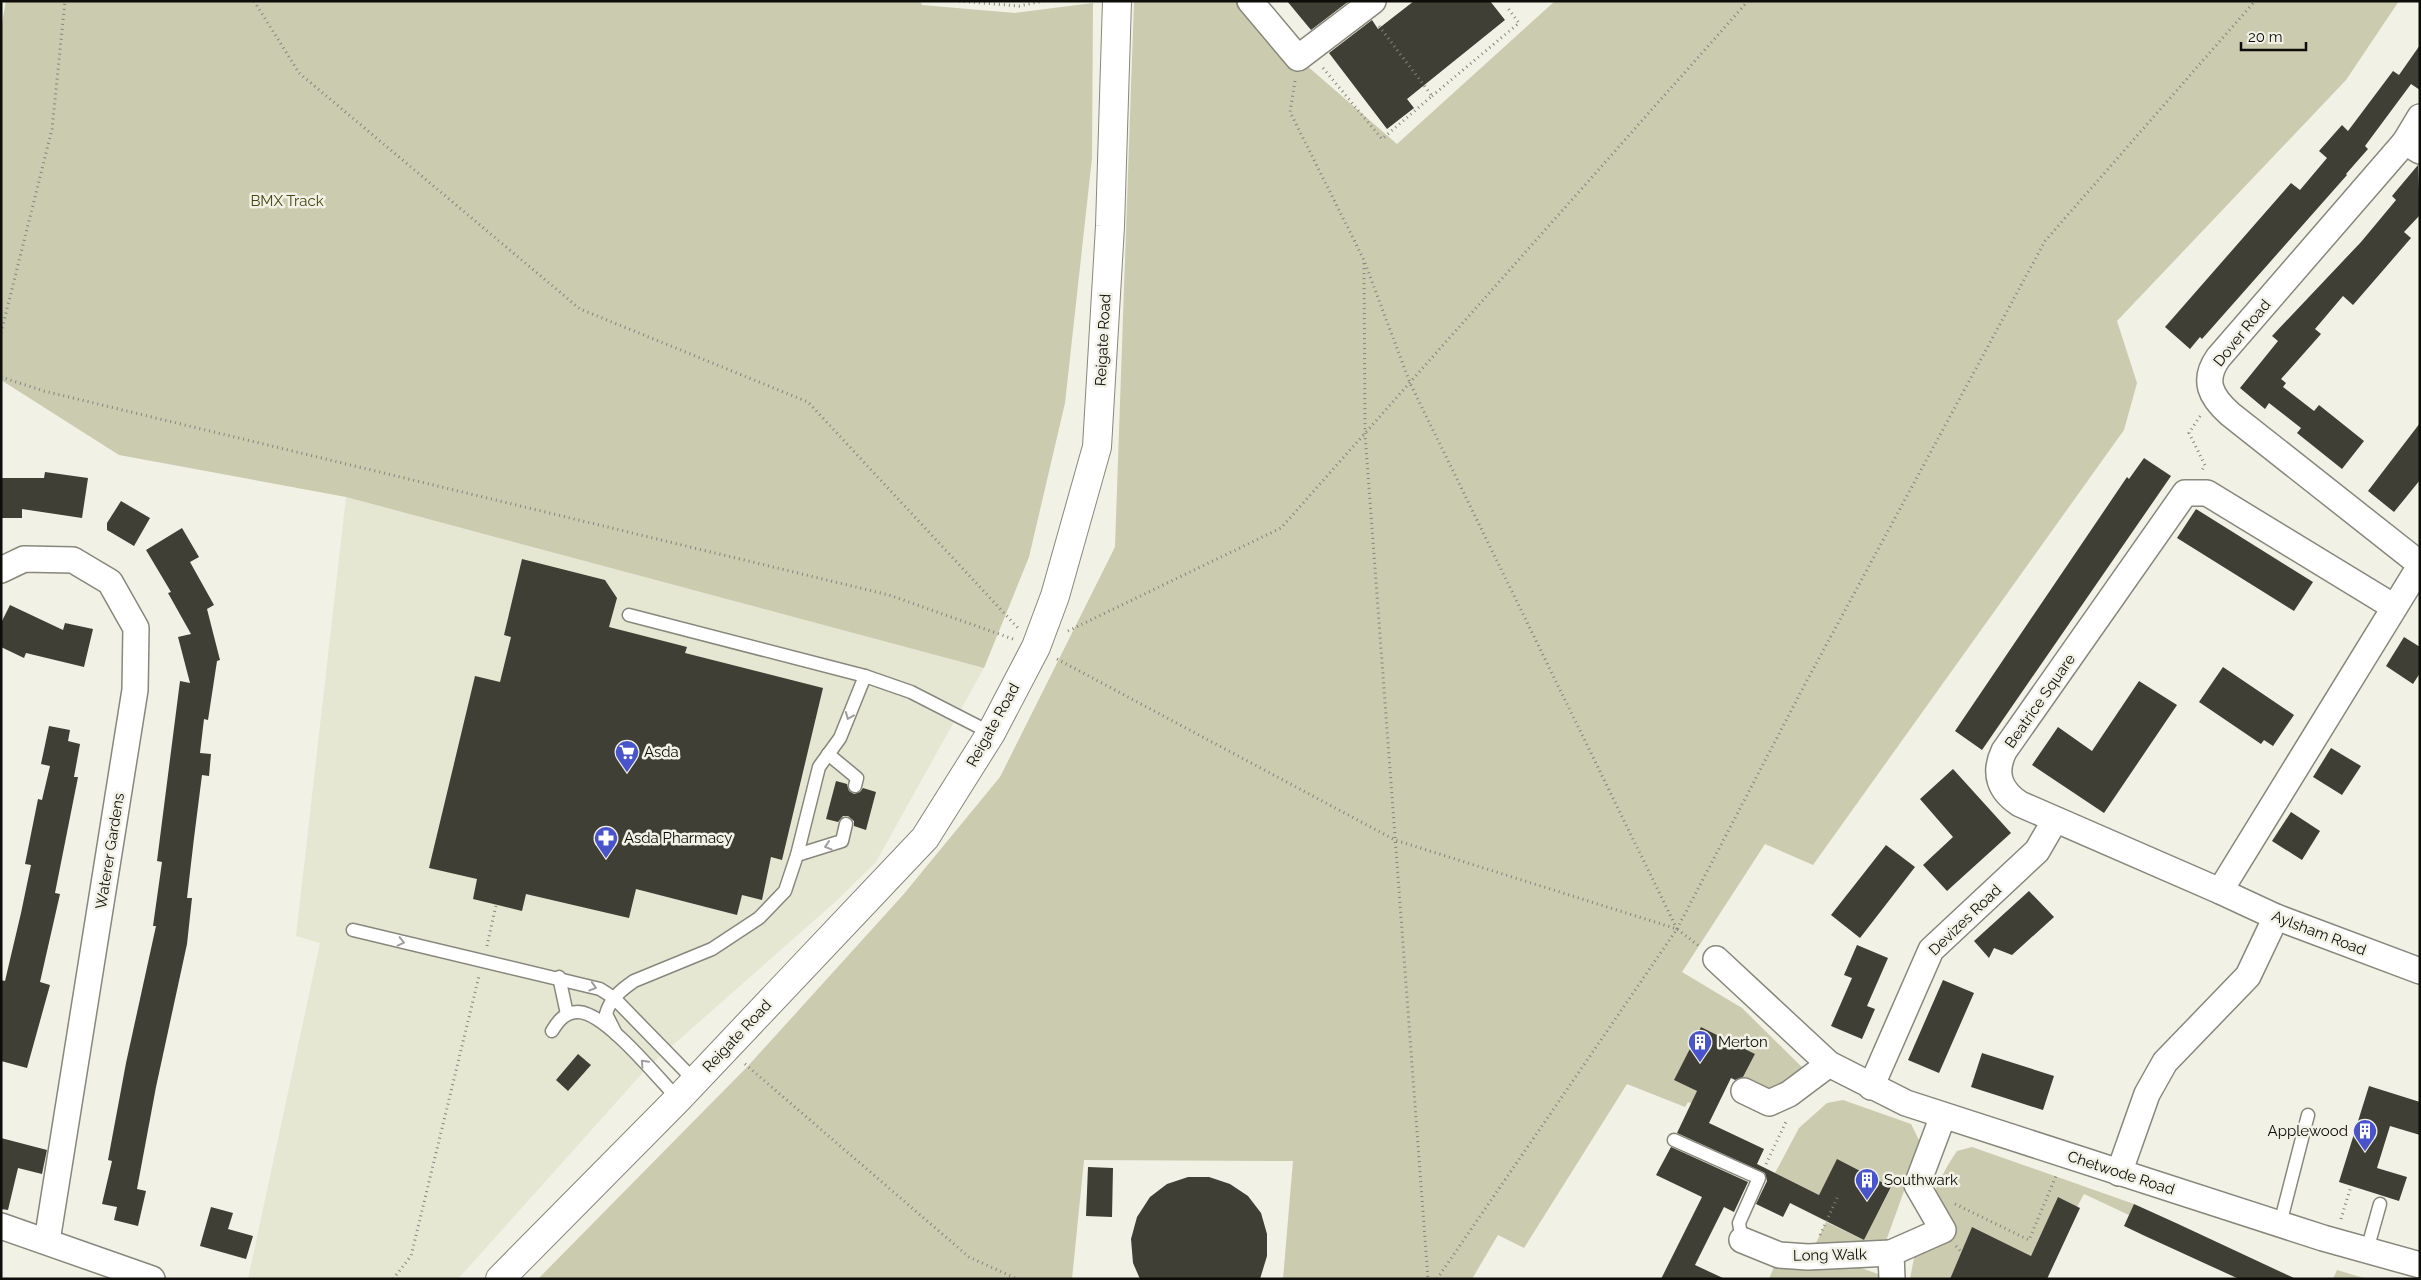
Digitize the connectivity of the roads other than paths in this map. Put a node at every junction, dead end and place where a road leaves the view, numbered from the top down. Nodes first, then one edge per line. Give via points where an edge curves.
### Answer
1 (1117, 1) edge
2 (1250, 1) edge
3 (1369, 4) edge
4 (2420, 117) edge
5 (2412, 147) edge
6 (2420, 565) edge
7 (1, 570) edge
8 (2394, 608) junction
9 (629, 614) dead end
10 (865, 676) junction
11 (991, 732) junction
12 (828, 754) junction
13 (855, 786) dead end
14 (2055, 820) junction
15 (846, 824) dead end
16 (798, 855) junction
17 (2220, 891) junction
18 (2276, 918) junction
19 (353, 930) dead end
20 (1716, 959) road end
21 (2420, 971) edge
22 (559, 978) junction
23 (614, 998) junction
24 (567, 1014) junction
25 (552, 1032) dead end
26 (616, 1034) junction
27 (1829, 1064) junction
28 (1871, 1087) junction
29 (686, 1090) junction
30 (1744, 1091) dead end
31 (2308, 1115) dead end
32 (1943, 1116) junction
33 (1674, 1140) dead end
34 (2119, 1173) junction
35 (2380, 1204) dead end
36 (2280, 1224) junction
37 (1, 1226) edge
38 (1742, 1240) joint
39 (47, 1241) junction
40 (2367, 1250) junction
41 (1891, 1253) junction
42 (2420, 1265) edge
43 (152, 1279) edge
44 (500, 1279) edge
45 (1892, 1279) edge

1 - 11 highway, Reigate Road via 1110,226 1097,447 1055,596 1036,647
2 - 3 street via 1303,54
4 - 5 street, Dover Road
5 - 6 street, Dover Road via 2218,358 2210,375 2213,397 2230,414
6 - 8 street
7 - 39 street, Waterer Gardens via 24,559 73,560 110,582 136,628 136,690
8 - 14 street, Beatrice Square via 2207,493 2185,493 2000,760 1999,780 2010,798
8 - 17 street
9 - 10 lane
10 - 11 lane via 910,692
10 -> 12 lane via 840,738
11 - 29 highway, Reigate Road via 925,838
12 - 13 lane via 857,778
12 - 16 lane via 819,767
14 - 17 street, Beatrice Square
14 - 28 street, Devizes Road via 2037,851 1931,950
15 -> 16 lane via 842,841
16 - 23 lane via 785,891 759,918 712,949 634,981
17 - 18 street, Aylsham Road
18 - 21 street, Aylsham Road
18 - 34 street via 2248,976 2165,1062 2154,1079
19 -> 22 lane
20 - 27 street, Chetwode Road
22 -> 23 lane via 600,989
22 - 24 lane
23 - 26 lane via 606,1014
23 - 29 lane
24 - 25 lane
24 - 26 lane via 590,1014
29 -> 26 lane
27 - 28 street, Chetwode Road
27 - 30 street via 1789,1094 1769,1103
28 - 32 street, Chetwode Road
29 - 44 highway, Reigate Road
31 - 36 lane
32 - 34 street, Chetwode Road
32 - 41 street, Long Walk via 1917,1185 1943,1230
33 - 38 lane via 1760,1178 1739,1223
34 - 36 street, Chetwode Road
35 - 40 lane
36 - 40 street, Chetwode Road
37 - 39 street
38 - 41 street, Long Walk via 1779,1255 1808,1258
39 - 43 street
40 - 42 street, Chetwode Road
41 - 45 street

